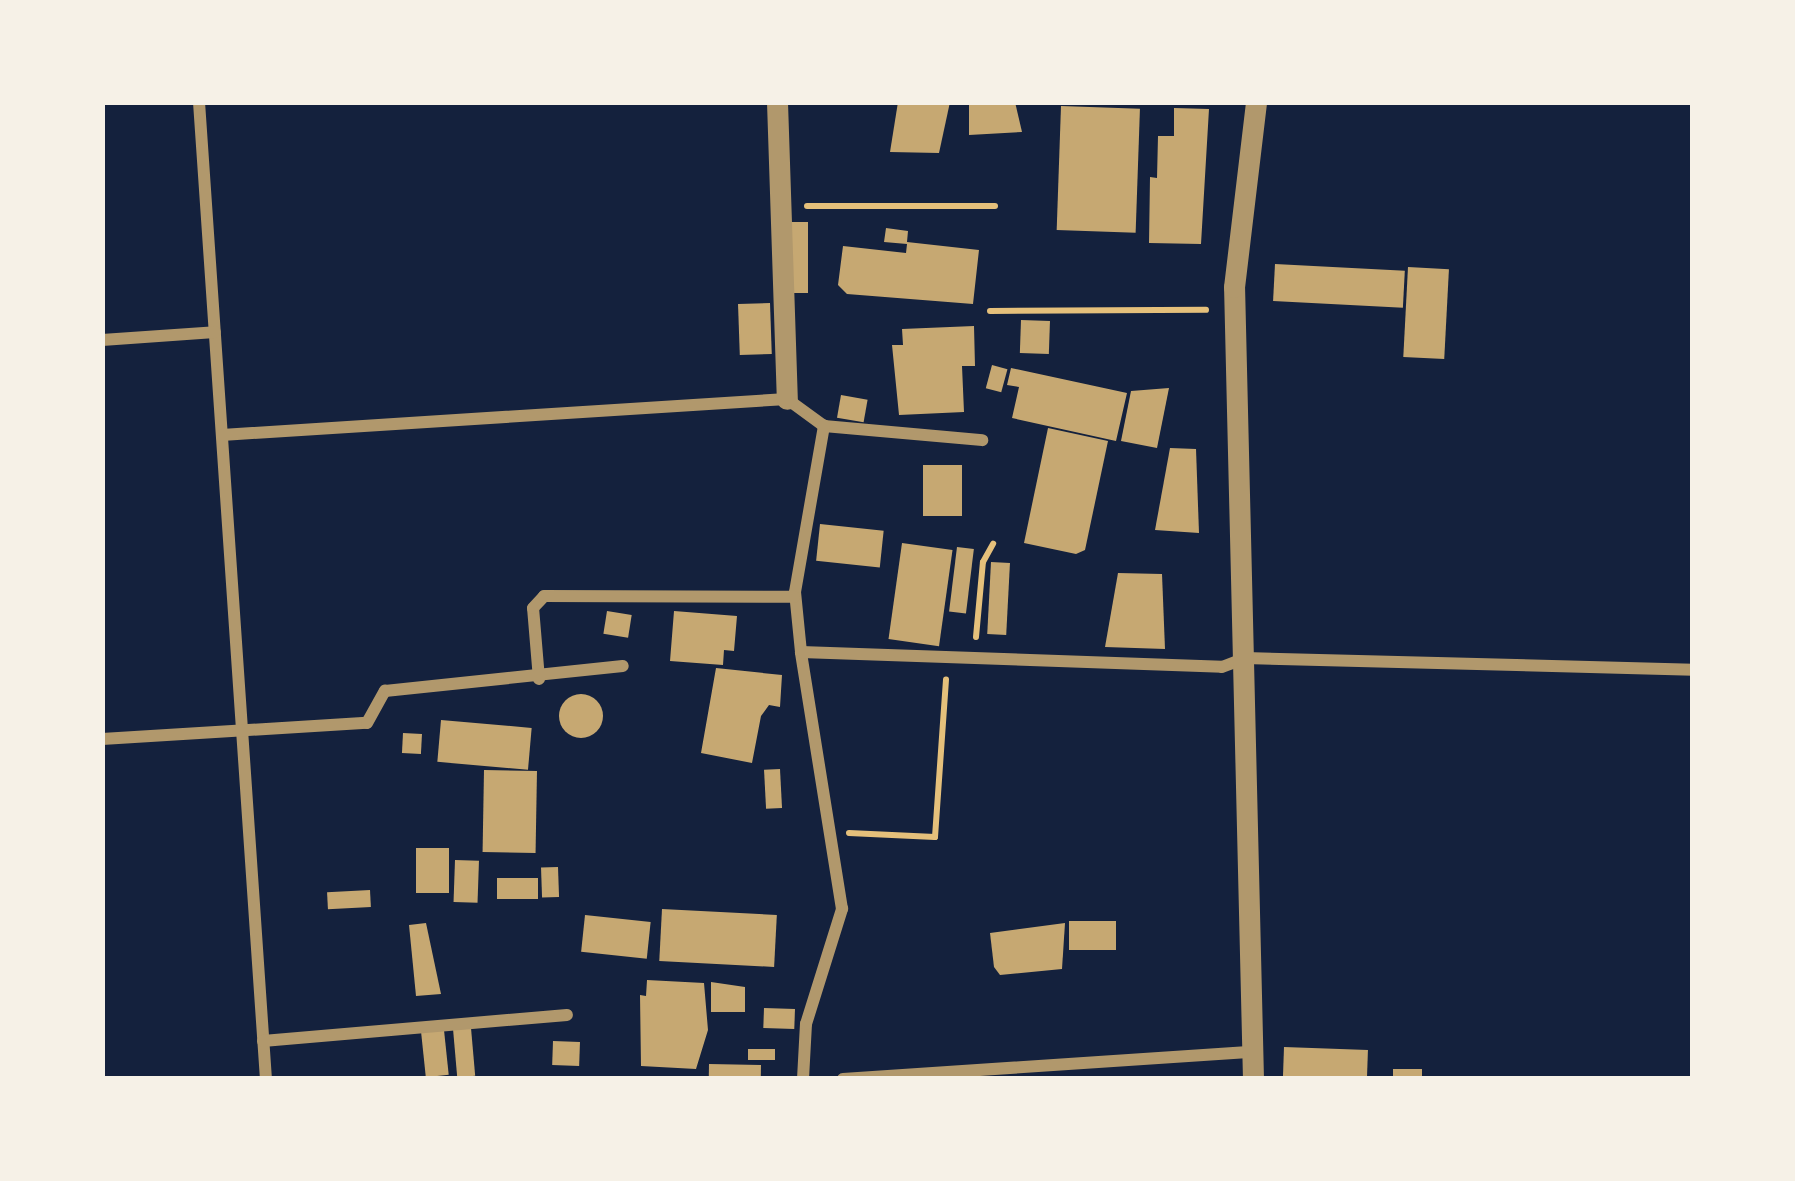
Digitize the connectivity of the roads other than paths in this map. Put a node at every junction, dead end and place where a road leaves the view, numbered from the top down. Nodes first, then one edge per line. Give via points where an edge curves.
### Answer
1 (199, 102) edge
2 (777, 102) edge
3 (1256, 102) edge
4 (214, 332) junction
5 (102, 340) edge
6 (788, 399) junction
7 (824, 426) junction
8 (222, 435) junction
9 (982, 440) dead end
10 (794, 597) junction
11 (801, 652) junction
12 (1245, 658) junction
13 (623, 666) dead end
14 (1693, 670) edge
15 (539, 679) junction
16 (242, 730) junction
17 (102, 739) edge
18 (567, 1015) dead end
19 (263, 1041) junction
20 (1252, 1052) junction
21 (266, 1079) edge
22 (802, 1079) edge
23 (843, 1079) edge
24 (1253, 1079) edge

1 - 4 street
2 - 6 street
3 - 12 street via 1234,310
4 - 5 street
4 - 8 street
6 - 7 street
6 - 8 street
7 - 9 street
7 - 10 street
8 - 16 street
10 - 11 street
10 - 15 street via 544,596 533,608
11 - 12 street via 1222,667
11 - 22 street via 842,909 806,1024
12 - 14 street
12 - 20 street
13 - 15 street
15 - 16 street via 385,691 367,723
16 - 17 street
16 - 19 street
18 - 19 street
19 - 21 street
20 - 23 street
20 - 24 street

